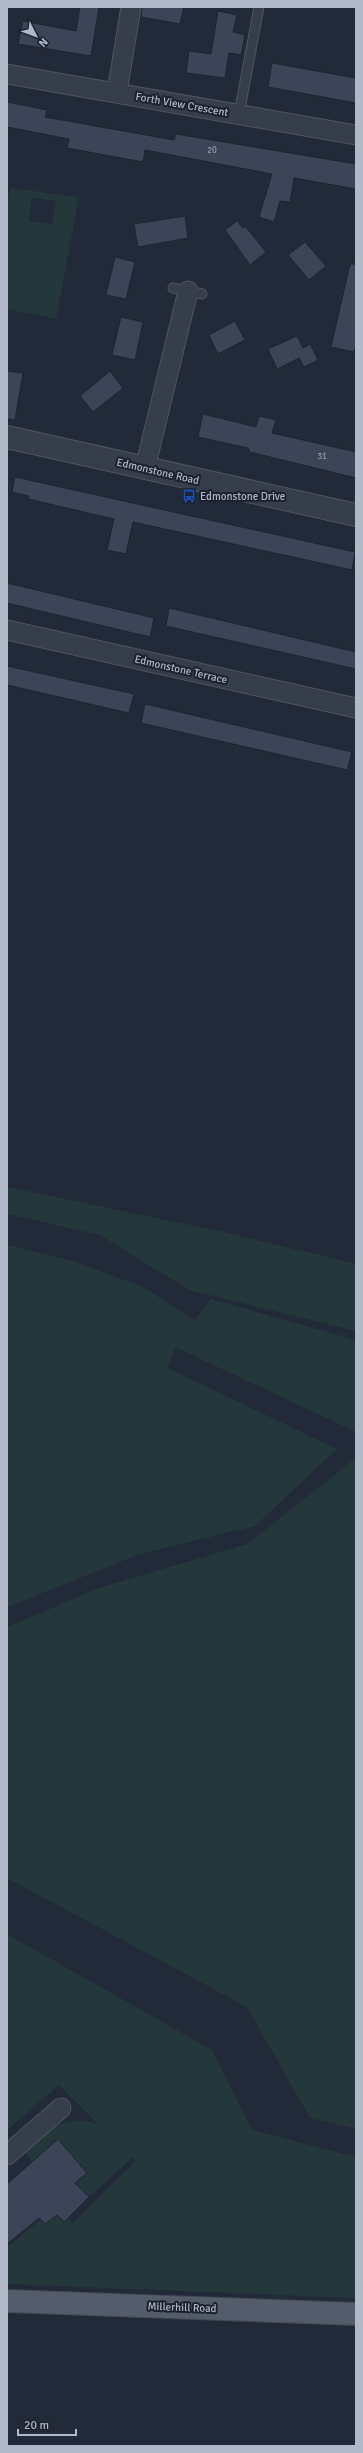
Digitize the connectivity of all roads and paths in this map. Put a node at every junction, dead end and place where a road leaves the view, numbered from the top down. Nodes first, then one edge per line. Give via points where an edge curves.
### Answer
1 (131, 7) edge
2 (259, 7) edge
3 (7, 74) edge
4 (117, 92) junction
5 (239, 114) junction
6 (356, 135) edge
7 (188, 291) dead end
8 (7, 437) edge
9 (145, 468) junction
10 (356, 515) edge
11 (7, 630) edge
12 (356, 708) edge
13 (61, 2108) dead end
14 (7, 2155) edge
15 (7, 2301) edge
16 (356, 2314) edge

1 - 4 street
2 - 5 lane
3 - 4 street, Forth View Crescent
4 - 5 street, Forth View Crescent
5 - 6 street, Forth View Crescent
7 - 9 street
8 - 9 street, Edmonstone Road
9 - 10 street, Edmonstone Road
11 - 12 street, Edmonstone Terrace
13 - 14 street
15 - 16 main road, Millerhill Road

